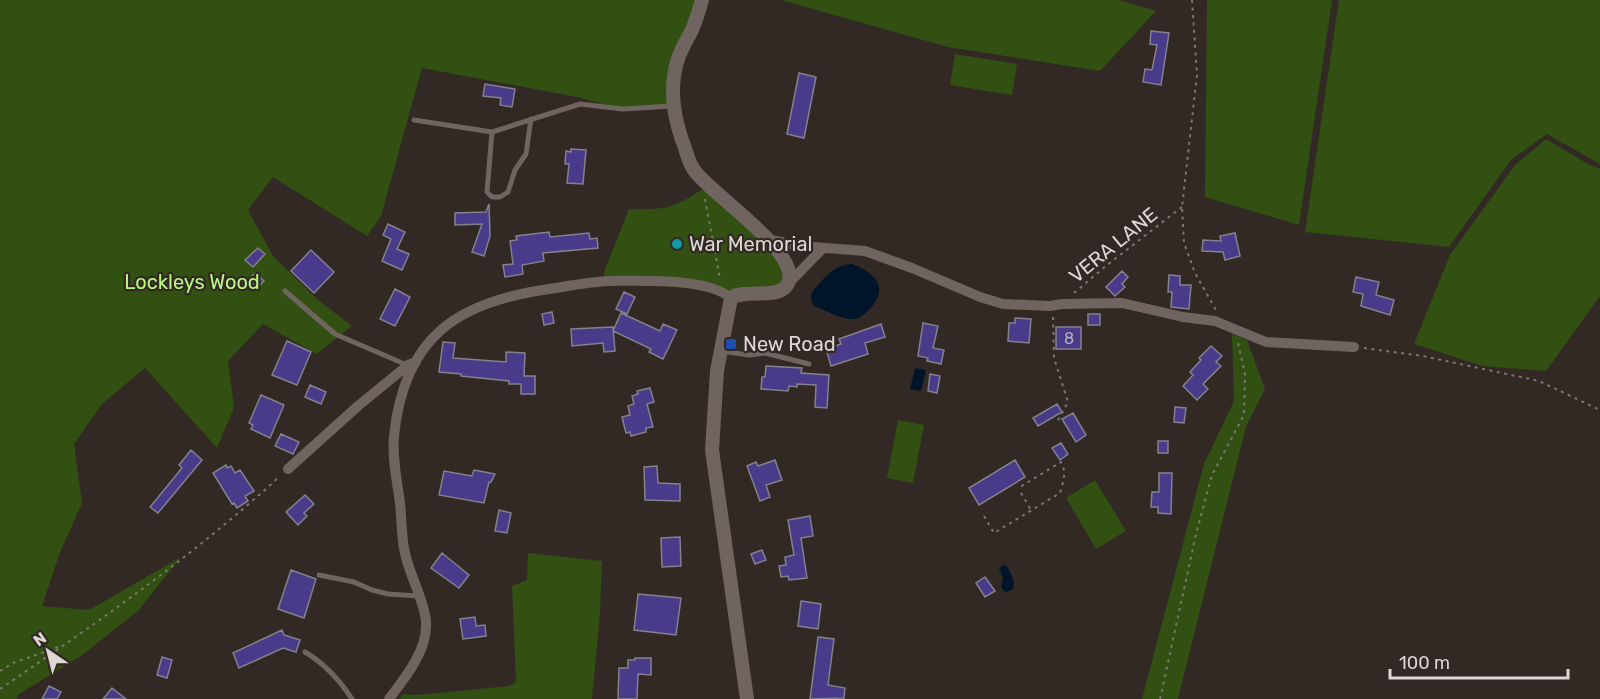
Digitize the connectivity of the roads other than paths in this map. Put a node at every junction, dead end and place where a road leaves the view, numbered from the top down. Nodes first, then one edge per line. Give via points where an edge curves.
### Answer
1 (702, 0) edge
2 (673, 106) junction
3 (531, 119) junction
4 (414, 120) dead end
5 (492, 132) junction
6 (771, 240) junction
7 (823, 248) junction
8 (789, 284) junction
9 (285, 291) dead end
10 (727, 294) junction
11 (1354, 347) road end
12 (720, 350) junction
13 (412, 364) junction
14 (809, 364) dead end
15 (288, 470) road end
16 (319, 575) dead end
17 (418, 596) junction
18 (304, 652) dead end
19 (352, 699) edge
20 (389, 699) edge
21 (747, 699) edge

1 - 2 street via 677,62
2 - 3 lane via 622,109 580,104
2 - 6 street via 693,168 700,178
3 - 5 lane
3 - 5 lane via 526,154 514,170 508,192 500,197 487,192
4 - 5 lane
6 - 7 street
6 - 8 street via 784,257
7 - 8 street
7 - 11 street via 865,251 1003,304 1122,303 1215,321 1266,342
8 - 10 street via 774,293
9 - 13 lane via 334,334
10 - 12 street
10 - 13 street via 664,280 605,281 508,296 445,325
12 - 14 lane via 748,355 765,353
12 - 21 street via 712,450
13 - 15 street via 358,406
13 - 17 street via 394,436 404,552
16 - 17 lane via 388,594
17 - 20 street via 426,622 425,635 418,656
18 - 19 lane via 320,661

